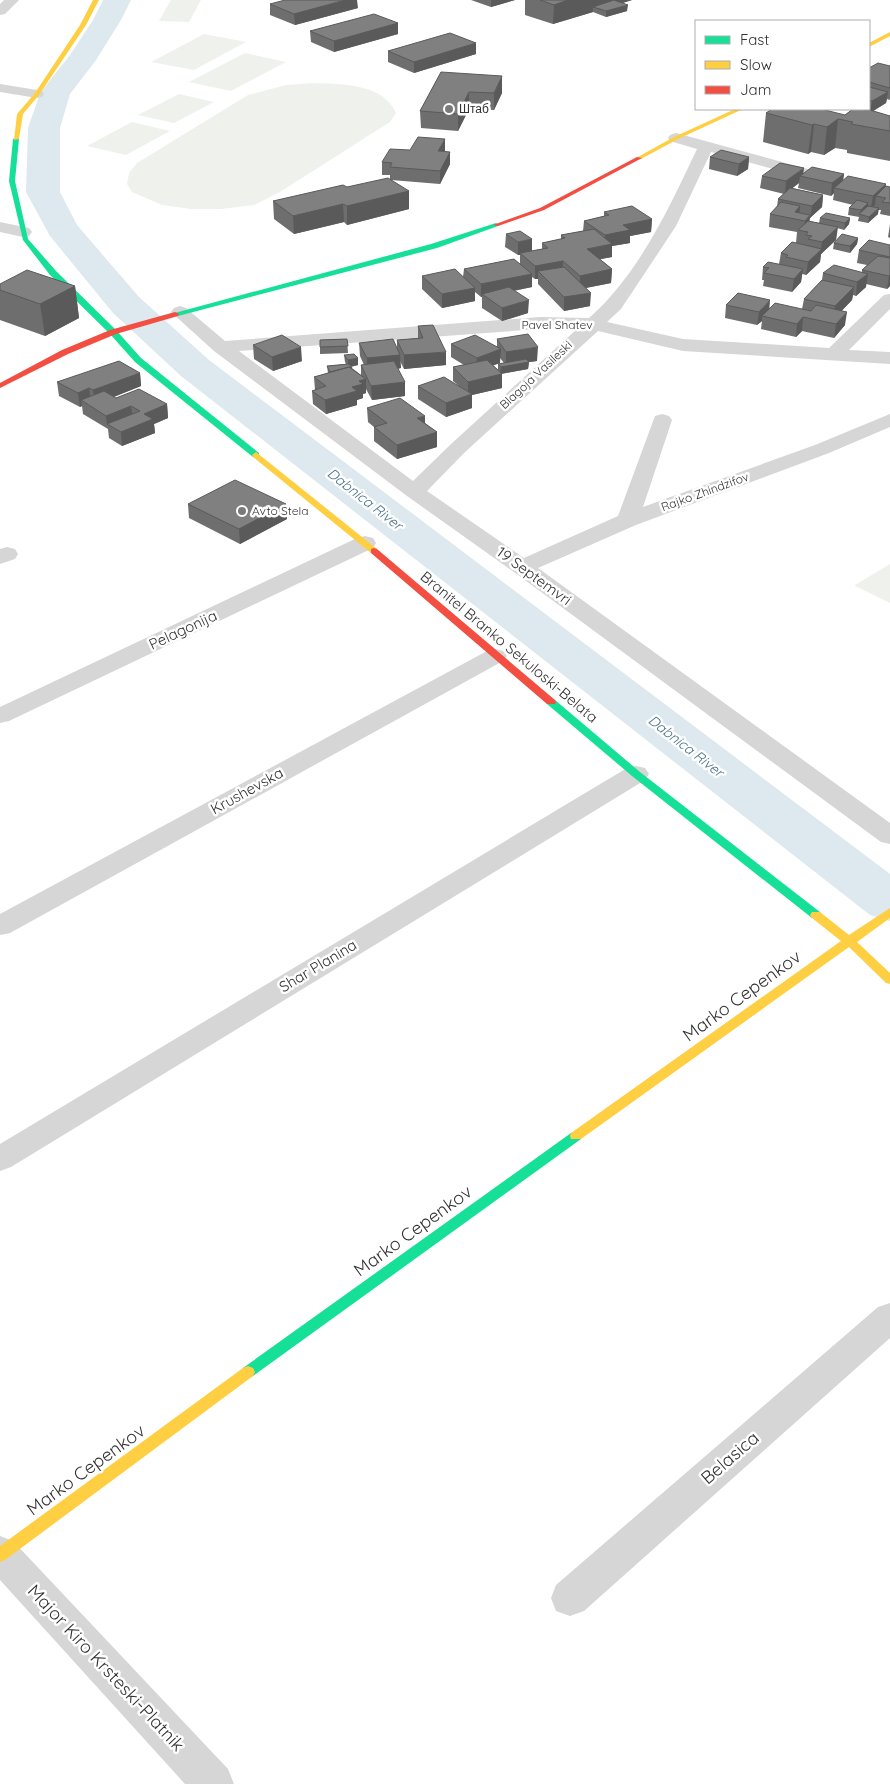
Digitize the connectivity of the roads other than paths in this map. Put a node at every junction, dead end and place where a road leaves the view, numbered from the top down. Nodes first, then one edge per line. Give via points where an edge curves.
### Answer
1 (12, 0) edge
2 (96, 0) edge
3 (0, 11) edge
4 (890, 34) edge
5 (870, 45) edge
6 (0, 88) edge
7 (36, 94) junction
8 (738, 110) edge
9 (676, 138) junction
10 (706, 147) junction
11 (830, 180) edge
12 (0, 227) edge
13 (23, 232) junction
14 (890, 298) edge
15 (180, 312) junction
16 (592, 324) junction
17 (113, 332) junction
18 (221, 347) junction
19 (834, 355) junction
20 (890, 358) edge
21 (0, 386) edge
22 (662, 420) dead end
23 (890, 420) edge
24 (414, 492) junction
25 (628, 520) junction
26 (365, 543) junction
27 (522, 567) junction
28 (494, 656) junction
29 (0, 716) edge
30 (636, 774) junction
31 (890, 836) edge
32 (890, 912) edge
33 (0, 926) edge
34 (849, 940) junction
35 (890, 980) edge
36 (0, 1158) edge
37 (890, 1317) edge
38 (0, 1554) edge
39 (570, 1598) dead end
40 (213, 1784) edge

1 - 3 street
2 - 7 street
4 - 5 street
6 - 7 street
7 - 13 street via 20,114 16,136 12,181
8 - 9 street
9 - 10 street
9 - 15 street via 542,209 506,222 434,246
10 - 11 street
10 - 16 street, Blagoja Vasileski via 668,226 615,305
12 - 13 street
13 - 17 street, Branitel Branko Sekuloski-Belata via 25,239 53,273
14 - 19 street
15 - 17 street
15 - 18 street, 19 Septemvri
16 - 18 street, Pavel Shatev via 540,323
16 - 19 street, Pavel Shatev via 682,345
16 - 24 street, Blagoja Vasileski
17 - 21 street via 65,352
17 - 26 street, Branitel Branko Sekuloski-Belata via 138,360
18 - 24 street, 19 Septemvri
19 - 20 street, Pavel Shatev
22 - 25 street
23 - 25 street, Rajko Zhindzifov
24 - 27 street, 19 Septemvri
25 - 27 street, Rajko Zhindzifov
26 - 28 street, Branitel Branko Sekuloski-Belata
26 - 29 street, Pelagonija
27 - 31 street, 19 Septemvri
28 - 30 street, Branitel Branko Sekuloski-Belata
28 - 33 street, Krushevska
30 - 34 street, Branitel Branko Sekuloski-Belata
30 - 36 street, Shar Planina
32 - 34 street, Marko Cepenkov
34 - 35 street, Branitel Branko Sekuloski-Belata
34 - 38 street, Marko Cepenkov via 340,1305
37 - 39 street, Belasica
38 - 40 street, Major Kiro Krsteski-Platnik

